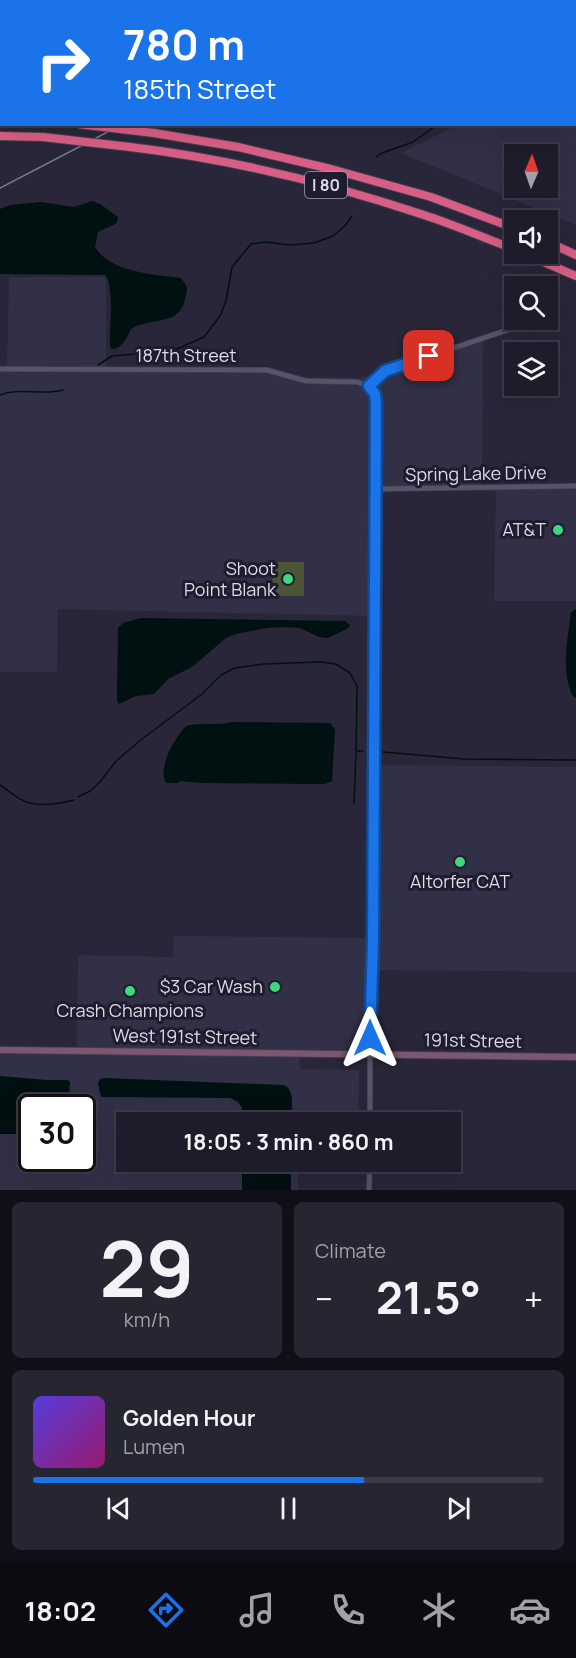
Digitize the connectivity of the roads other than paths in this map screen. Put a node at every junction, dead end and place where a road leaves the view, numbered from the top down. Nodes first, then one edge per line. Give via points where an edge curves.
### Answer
1 (95, 126) edge
2 (0, 136) edge
3 (504, 224) edge
4 (504, 245) edge
5 (558, 247) edge
6 (576, 255) edge
7 (548, 264) edge
8 (576, 276) edge
9 (507, 330) edge
10 (0, 369) edge
11 (369, 386) junction
12 (576, 486) edge
13 (376, 489) junction
14 (0, 1050) edge
15 (370, 1055) junction
16 (576, 1057) edge
17 (370, 1112) edge
18 (370, 1172) edge
19 (369, 1190) edge

1 - 3 highway, I 80, bridge via 238,147 431,196
2 - 4 highway, I 80, bridge via 130,147 238,164 424,215
5 - 6 highway
7 - 8 highway
9 - 11 street via 385,371
10 - 11 street, 187th Street via 267,370 306,381 357,382
11 - 13 street via 376,398
12 - 13 street, Spring Lake Drive
13 - 15 street
14 - 15 main road, West 191st Street
15 - 16 main road, 191st Street
15 - 17 street
18 - 19 street

